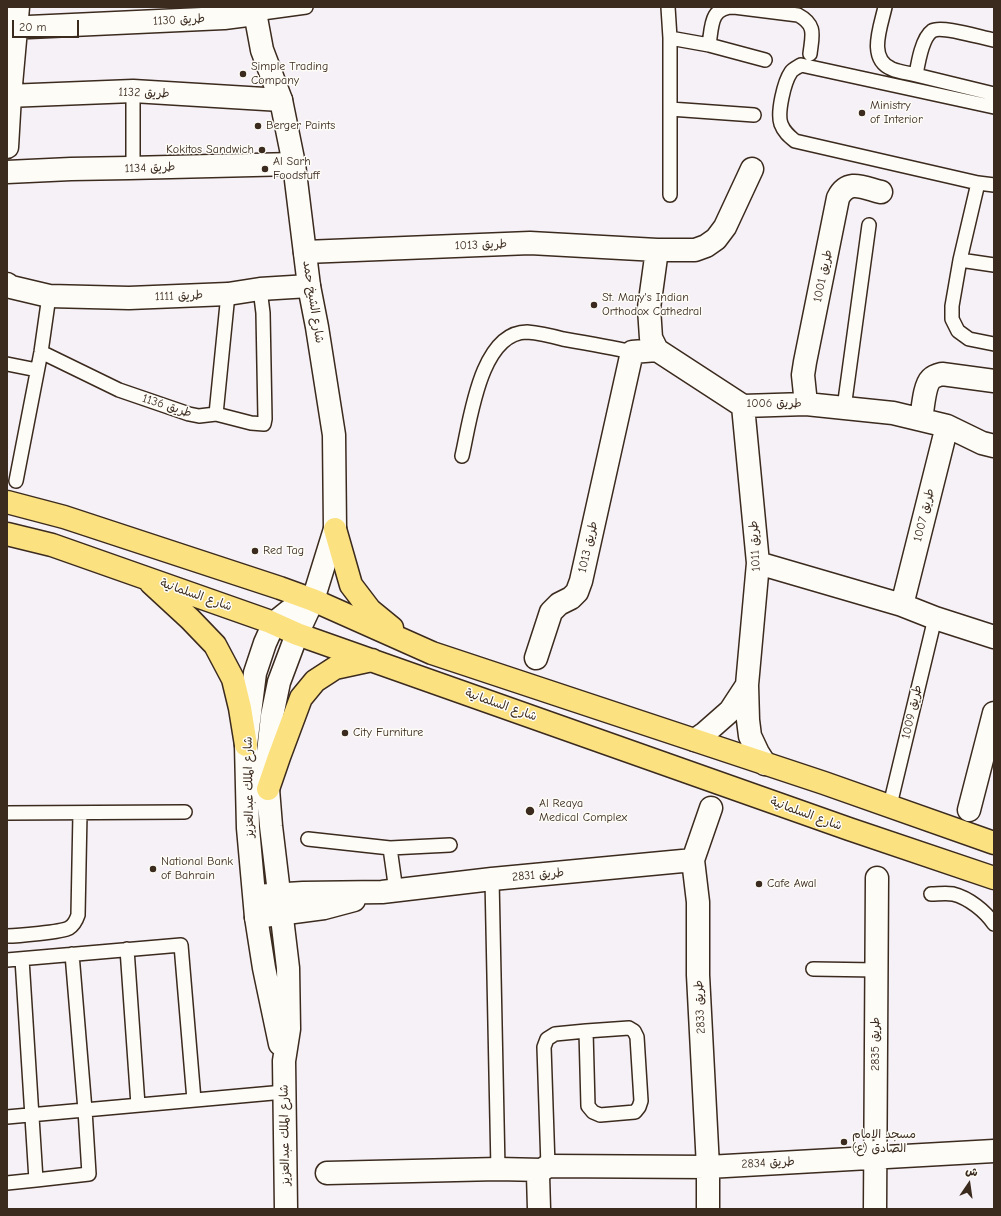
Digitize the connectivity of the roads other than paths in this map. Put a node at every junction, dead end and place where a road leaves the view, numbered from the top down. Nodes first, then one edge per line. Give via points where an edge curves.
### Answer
1 (306, 7) edge
2 (668, 7) edge
3 (885, 7) edge
4 (255, 10) edge
5 (14, 21) edge
6 (670, 38) junction
7 (994, 40) edge
8 (709, 45) junction
9 (810, 54) dead end
10 (765, 60) dead end
11 (916, 75) junction
12 (133, 91) junction
13 (994, 94) edge
14 (8, 96) edge
15 (281, 100) junction
16 (994, 107) edge
17 (670, 109) junction
18 (754, 115) dead end
19 (7, 147) edge
20 (294, 164) junction
21 (133, 168) junction
22 (752, 169) dead end
23 (7, 172) edge
24 (978, 183) junction
25 (994, 185) edge
26 (881, 192) dead end
27 (670, 196) dead end
28 (869, 225) dead end
29 (657, 250) junction
30 (305, 252) junction
31 (960, 260) junction
32 (994, 265) edge
33 (7, 284) edge
34 (309, 286) junction
35 (260, 290) junction
36 (228, 294) junction
37 (49, 296) junction
38 (994, 344) edge
39 (657, 350) junction
40 (41, 352) junction
41 (632, 352) junction
42 (7, 364) edge
43 (37, 370) junction
44 (994, 381) edge
45 (806, 404) junction
46 (743, 406) junction
47 (844, 408) junction
48 (216, 414) junction
49 (921, 419) junction
50 (947, 426) junction
51 (994, 446) edge
52 (462, 456) dead end
53 (16, 481) dead end
54 (7, 502) edge
55 (335, 529) junction
56 (7, 534) edge
57 (758, 562) junction
58 (144, 577) junction
59 (313, 600) junction
60 (902, 605) junction
61 (935, 618) junction
62 (274, 623) junction
63 (297, 634) junction
64 (994, 637) edge
65 (432, 653) junction
66 (536, 658) dead end
67 (372, 660) junction
68 (747, 685) junction
69 (994, 713) edge
70 (695, 740) junction
71 (246, 745) junction
72 (765, 764) junction
73 (268, 789) junction
74 (890, 805) junction
75 (712, 808) dead end
76 (969, 810) dead end
77 (185, 812) dead end
78 (7, 813) edge
79 (80, 813) junction
80 (308, 839) dead end
81 (994, 843) edge
82 (450, 845) dead end
83 (390, 848) junction
84 (693, 860) junction
85 (971, 871) junction
86 (877, 878) dead end
87 (994, 878) edge
88 (492, 879) junction
89 (994, 888) edge
90 (389, 892) junction
91 (931, 894) dead end
92 (280, 904) junction
93 (256, 906) junction
94 (994, 924) edge
95 (7, 936) edge
96 (127, 949) junction
97 (72, 954) junction
98 (22, 959) junction
99 (7, 960) edge
100 (813, 970) dead end
101 (877, 970) junction
102 (586, 1031) junction
103 (284, 1061) junction
104 (284, 1092) junction
105 (194, 1100) junction
106 (138, 1105) junction
107 (85, 1110) junction
108 (32, 1115) junction
109 (7, 1117) edge
110 (994, 1150) edge
111 (876, 1157) junction
112 (708, 1167) junction
113 (545, 1168) junction
114 (498, 1169) junction
115 (327, 1173) dead end
116 (36, 1180) junction
117 (7, 1183) edge
118 (286, 1209) edge
119 (539, 1209) edge
120 (708, 1209) edge
121 (875, 1209) edge

1 - 4 lane
2 - 6 lane
3 - 11 lane via 876,49 878,57 891,69
4 - 5 street, طريق 1130 via 224,18
4 - 15 street, شارع الشيخ حمد via 262,50
5 - 14 street
6 - 8 lane
6 - 17 lane
7 - 11 lane via 941,29 932,31 922,48
8 - 9 lane via 715,16 720,10 734,7 805,18 812,32
8 - 10 lane
11 - 13 lane
12 - 14 street, طريق 1132
12 - 15 street, طريق 1132
12 - 21 lane
14 - 19 street
15 - 20 street, شارع الشيخ حمد
16 - 24 lane via 801,65 791,71 779,111 780,123 794,141
17 - 18 lane
17 - 27 lane
20 - 21 street, طريق 1134
20 - 30 street, شارع الشيخ حمد
21 - 23 street, طريق 1134
22 - 29 street, طريق 1013 via 725,227 716,239 695,250
24 - 25 lane
24 - 31 lane
26 - 45 street, طريق 1001 via 848,186 842,190 838,198 805,362 803,375
28 - 47 lane
29 - 30 street, طريق 1013 via 530,243
29 - 39 street via 649,308 651,338
30 - 34 street, شارع الشيخ حمد
31 - 32 lane
31 - 38 lane via 952,319 958,331 968,339
33 - 37 street, طريق 1111 via 11,288
34 - 35 street, طريق 1111
34 - 55 street, شارع الشيخ حمد via 334,435
35 - 36 street, طريق 1111
35 - 48 lane, طريق 1136 via 263,313 264,424
36 - 37 street, طريق 1111 via 129,298
36 - 48 lane
37 - 40 lane
39 - 41 street
39 - 46 street, طريق 1006
40 - 43 lane
40 - 48 lane, طريق 1136 via 126,392 189,414
41 - 52 lane via 542,334 526,332 511,335 490,357 478,384
41 - 66 street, طريق 1013 via 581,581 577,592 551,612
42 - 43 lane
43 - 53 lane
44 - 49 street via 936,375 927,385
45 - 46 street, طريق 1006
45 - 47 street, طريق 1006
46 - 57 street, طريق 1011
47 - 49 street, طريق 1006
49 - 50 street, طريق 1006
50 - 51 street, طريق 1006
50 - 60 street, طريق 1007
54 - 59 main road via 64,516
55 - 59 street, شارع الشيخ حمد
55 - 65 main road via 351,585 370,610 389,626
56 - 58 main road, شارع السلمانية via 52,545
57 - 60 street
57 - 68 street, طريق 1011
58 - 62 main road, شارع السلمانية
58 - 71 main road via 215,645 233,679
59 - 62 street, شارع الملك عبدالعزيز via 289,611
59 - 63 street, شارع الملك عبدالعزيز
59 - 65 main road
60 - 61 street
61 - 64 street
61 - 74 lane, طريق 1009
62 - 63 main road, شارع السلمانية
62 - 71 street, شارع الملك عبدالعزيز via 255,673
63 - 67 main road, شارع السلمانية
63 - 73 street, شارع الملك عبدالعزيز via 279,682 272,716
65 - 70 main road
67 - 73 main road via 335,668 315,681 301,698
67 - 85 main road, شارع السلمانية
68 - 70 street, طريق 1011 via 730,711
68 - 72 street, طريق 1011 via 750,736
69 - 76 street
70 - 72 main road
71 - 93 street, شارع الملك عبدالعزيز via 248,828
72 - 74 main road
73 - 92 street, شارع الملك عبدالعزيز
74 - 81 main road
75 - 84 street, طريق 2833
77 - 79 lane
78 - 79 lane
79 - 95 lane via 78,915 74,924 65,930
80 - 83 lane
82 - 83 lane
83 - 90 lane
84 - 88 street, طريق 2831
84 - 112 street, طريق 2833 via 698,902 698,975
85 - 87 main road, شارع السلمانية
85 - 89 street
86 - 101 street, طريق 2835
88 - 90 street, طريق 2831
88 - 114 lane
90 - 92 street, طريق 2831 via 324,908
91 - 94 lane via 952,894 967,900 980,908
92 - 93 street, طريق 2831
92 - 103 street, شارع الملك عبدالعزيز via 290,1007
93 - 103 street, شارع الملك عبدالعزيز via 264,968
96 - 97 lane
96 - 105 lane via 181,945
96 - 106 lane
97 - 98 lane
97 - 107 lane
98 - 99 lane
98 - 108 lane
100 - 101 lane
101 - 111 street, طريق 2835
102 - 102 lane via 588,1106 600,1116 635,1112 641,1101 637,1037 634,1031 629,1028
102 - 113 lane via 555,1034 547,1039 544,1047
103 - 104 street, شارع الملك عبدالعزيز
104 - 105 lane
104 - 118 street, شارع الملك عبدالعزيز
105 - 106 lane
106 - 107 lane
107 - 108 lane
107 - 116 lane via 89,1174
108 - 109 lane
108 - 116 lane
110 - 111 street, طريق 2834
111 - 112 street, طريق 2834
111 - 121 street, طريق 2835
112 - 113 street, طريق 2834
112 - 120 street, طريق 2833
113 - 114 street, طريق 2834
113 - 119 street via 538,1175
114 - 115 street, طريق 2834
116 - 117 lane

